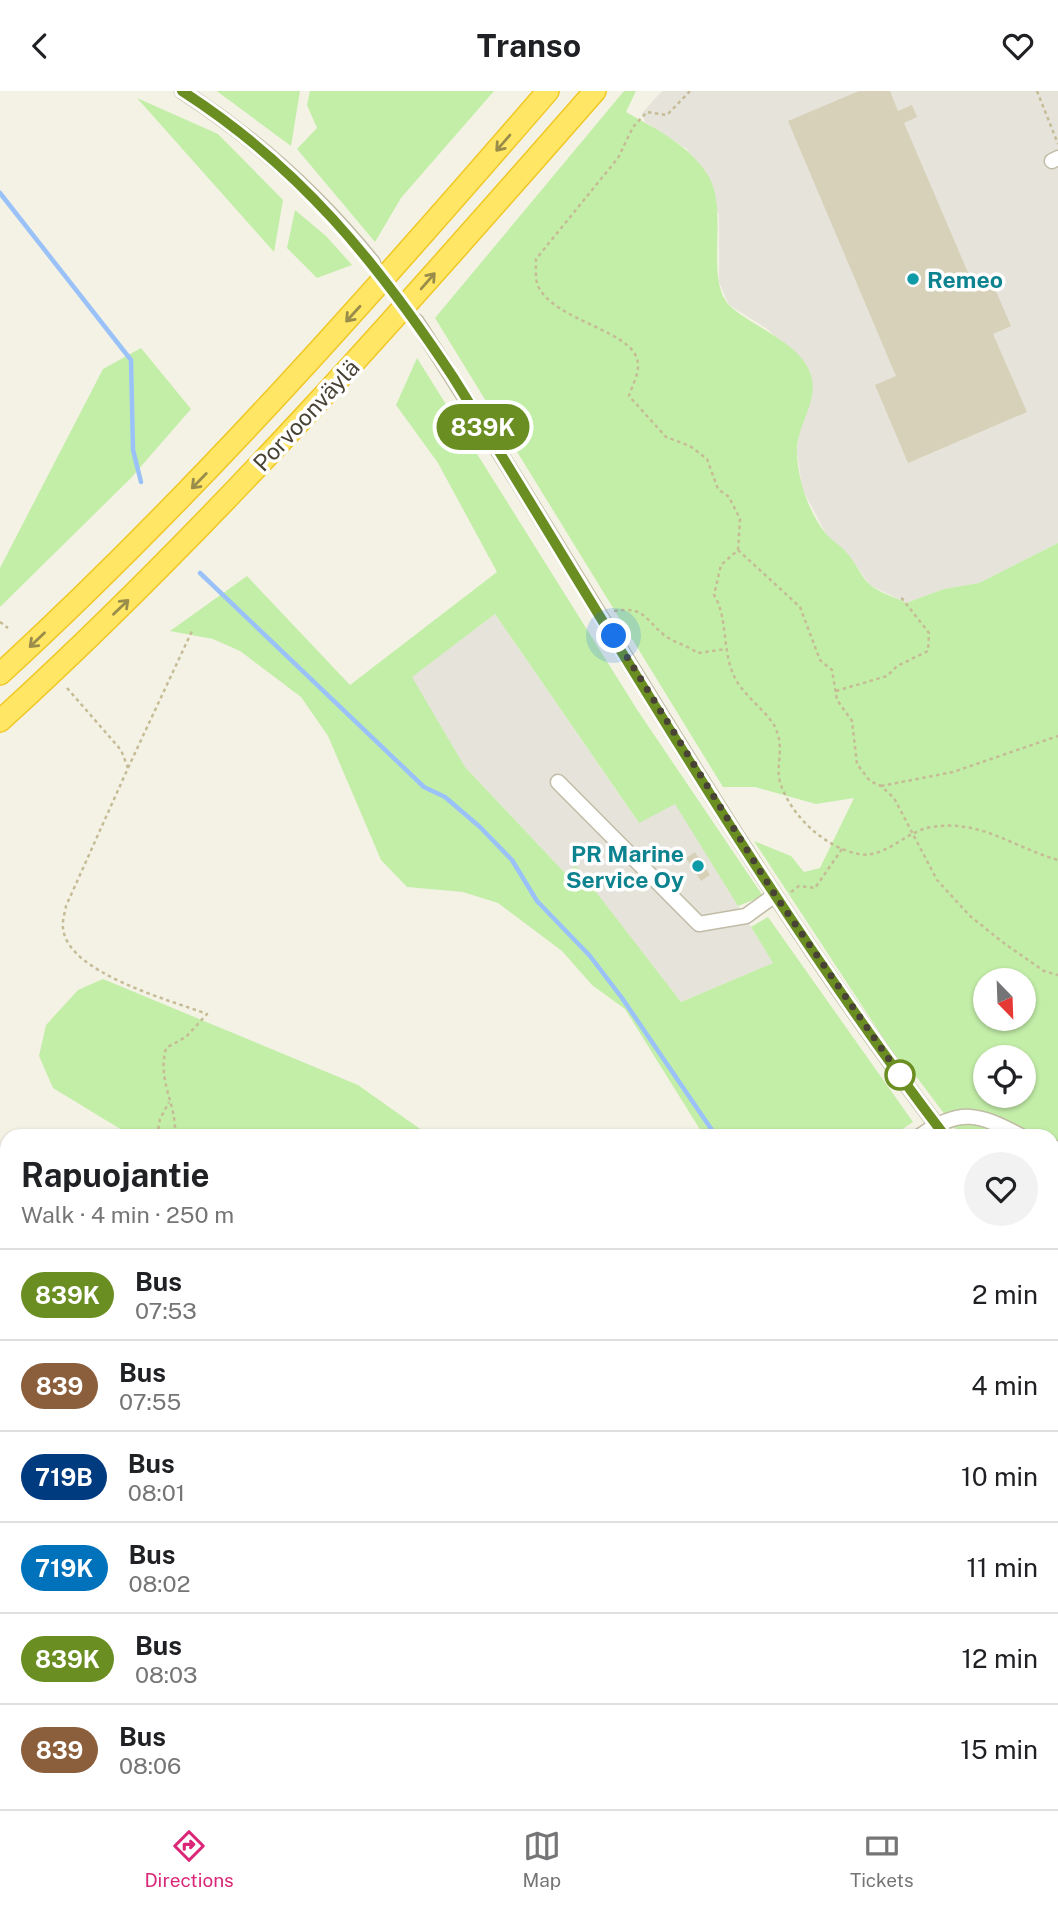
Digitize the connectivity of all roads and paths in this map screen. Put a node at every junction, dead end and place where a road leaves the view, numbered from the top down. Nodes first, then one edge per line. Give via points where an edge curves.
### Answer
1 (182, 91) edge
2 (548, 91) edge
3 (595, 91) edge
4 (690, 91) edge
5 (1037, 91) edge
6 (1058, 144) edge
7 (373, 263) tunnel mouth
8 (416, 321) tunnel mouth
9 (738, 550) junction
10 (900, 596) dead end
11 (599, 613) junction
12 (0, 622) edge
13 (8, 628) dead end
14 (192, 631) dead end
15 (727, 649) junction
16 (0, 674) edge
17 (67, 688) dead end
18 (836, 691) junction
19 (0, 721) edge
20 (1058, 736) edge
21 (128, 768) junction
22 (558, 782) dead end
23 (881, 786) junction
24 (915, 834) junction
25 (842, 849) junction
26 (1058, 860) edge
27 (782, 895) junction
28 (1058, 975) edge
29 (169, 1102) junction
30 (158, 1129) edge
31 (176, 1129) edge
32 (940, 1129) edge
33 (942, 1129) edge
34 (1006, 1129) edge

1 - 7 street via 220,115 292,174
2 -> 16 highway, Porvoonväylä via 250,427 121,560
19 -> 3 highway, Porvoonväylä via 237,490
4 - 9 path via 667,115 647,112 633,127 618,158 536,259 537,284 552,306 622,340 636,352 639,366 629,396 666,437 707,459 718,489 729,497 740,519
5 - 6 path
8 - 11 street
9 - 15 path via 721,565 714,595 722,608
9 - 18 path via 800,607 820,660 832,670
10 - 18 path via 929,633 928,651 887,676
11 - 15 path via 630,608 650,618 666,637 682,641 698,653
11 - 27 street
12 - 13 path
14 - 21 path
15 - 25 path via 734,677 773,724 782,750 780,781 803,823
17 - 21 path via 121,750
18 - 23 path via 852,720 857,764 870,781
20 - 23 path via 953,772
21 - 29 path via 66,906 63,929 77,954 99,973 207,1014 186,1037 166,1048 161,1065
22 - 27 street via 699,924 746,916
23 - 24 path via 894,798
24 - 25 path via 894,846 861,855
24 - 26 path via 925,828 962,826 1007,837
24 - 28 path via 937,880 970,916 1044,971
25 - 27 path via 815,888 799,886
27 - 32 street via 866,1028
29 - 30 path
29 - 31 path
33 - 34 street via 954,1116 980,1117

